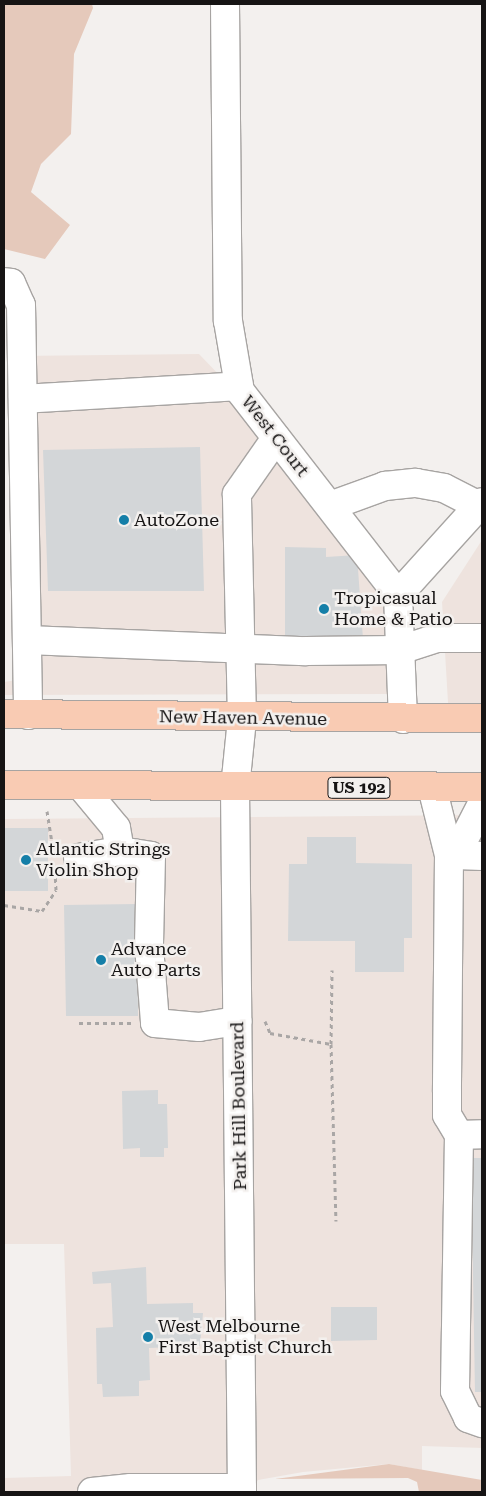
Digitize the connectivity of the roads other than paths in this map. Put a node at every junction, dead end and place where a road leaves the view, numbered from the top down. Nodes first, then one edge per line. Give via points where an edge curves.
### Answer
1 (225, 4) edge
2 (4, 282) edge
3 (239, 386) junction
4 (23, 399) junction
5 (276, 438) junction
6 (481, 504) edge
7 (330, 506) junction
8 (398, 594) junction
9 (482, 638) edge
10 (27, 640) junction
11 (239, 646) junction
12 (400, 650) junction
13 (16, 714) edge
14 (482, 718) edge
15 (242, 719) junction
16 (403, 719) junction
17 (4, 785) edge
18 (82, 787) junction
19 (432, 787) junction
20 (482, 787) edge
21 (235, 788) junction
22 (482, 804) edge
23 (120, 851) junction
24 (449, 856) junction
25 (482, 856) edge
26 (62, 857) road end
27 (249, 1016) junction
28 (470, 1134) edge
29 (482, 1423) edge
30 (242, 1490) edge
31 (92, 1492) edge

1 - 3 street, West Court via 228,321
2 - 4 street via 11,283 21,305
3 - 4 street
3 - 5 street, West Court
4 - 10 street
5 - 7 street, West Court
5 - 11 street, Park Hill Boulevard via 237,494
6 - 7 street via 444,488 416,484 385,486
6 - 8 street
7 - 8 street, West Court
8 - 12 street
9 - 12 street via 437,638
10 - 11 street
10 - 13 street
11 - 12 street via 306,652
11 - 15 street, Park Hill Boulevard
12 - 16 street
13 - 15 main road, New Haven Avenue
14 - 16 main road, New Haven Avenue
15 - 16 main road, New Haven Avenue
15 - 21 street, Park Hill Boulevard
17 - 18 main road, US 192
18 - 21 main road, US 192
18 - 23 street via 116,828
19 - 20 main road, US 192
19 - 21 main road, US 192
19 - 24 street
21 - 27 street, Park Hill Boulevard
22 - 24 street via 462,843
23 - 26 street
23 - 27 street via 151,856 149,946 155,1023 199,1027
24 - 25 street
24 - 28 street via 447,1115
27 - 30 street, Park Hill Boulevard
28 - 29 street via 455,1391 468,1418
30 - 31 street via 131,1488

